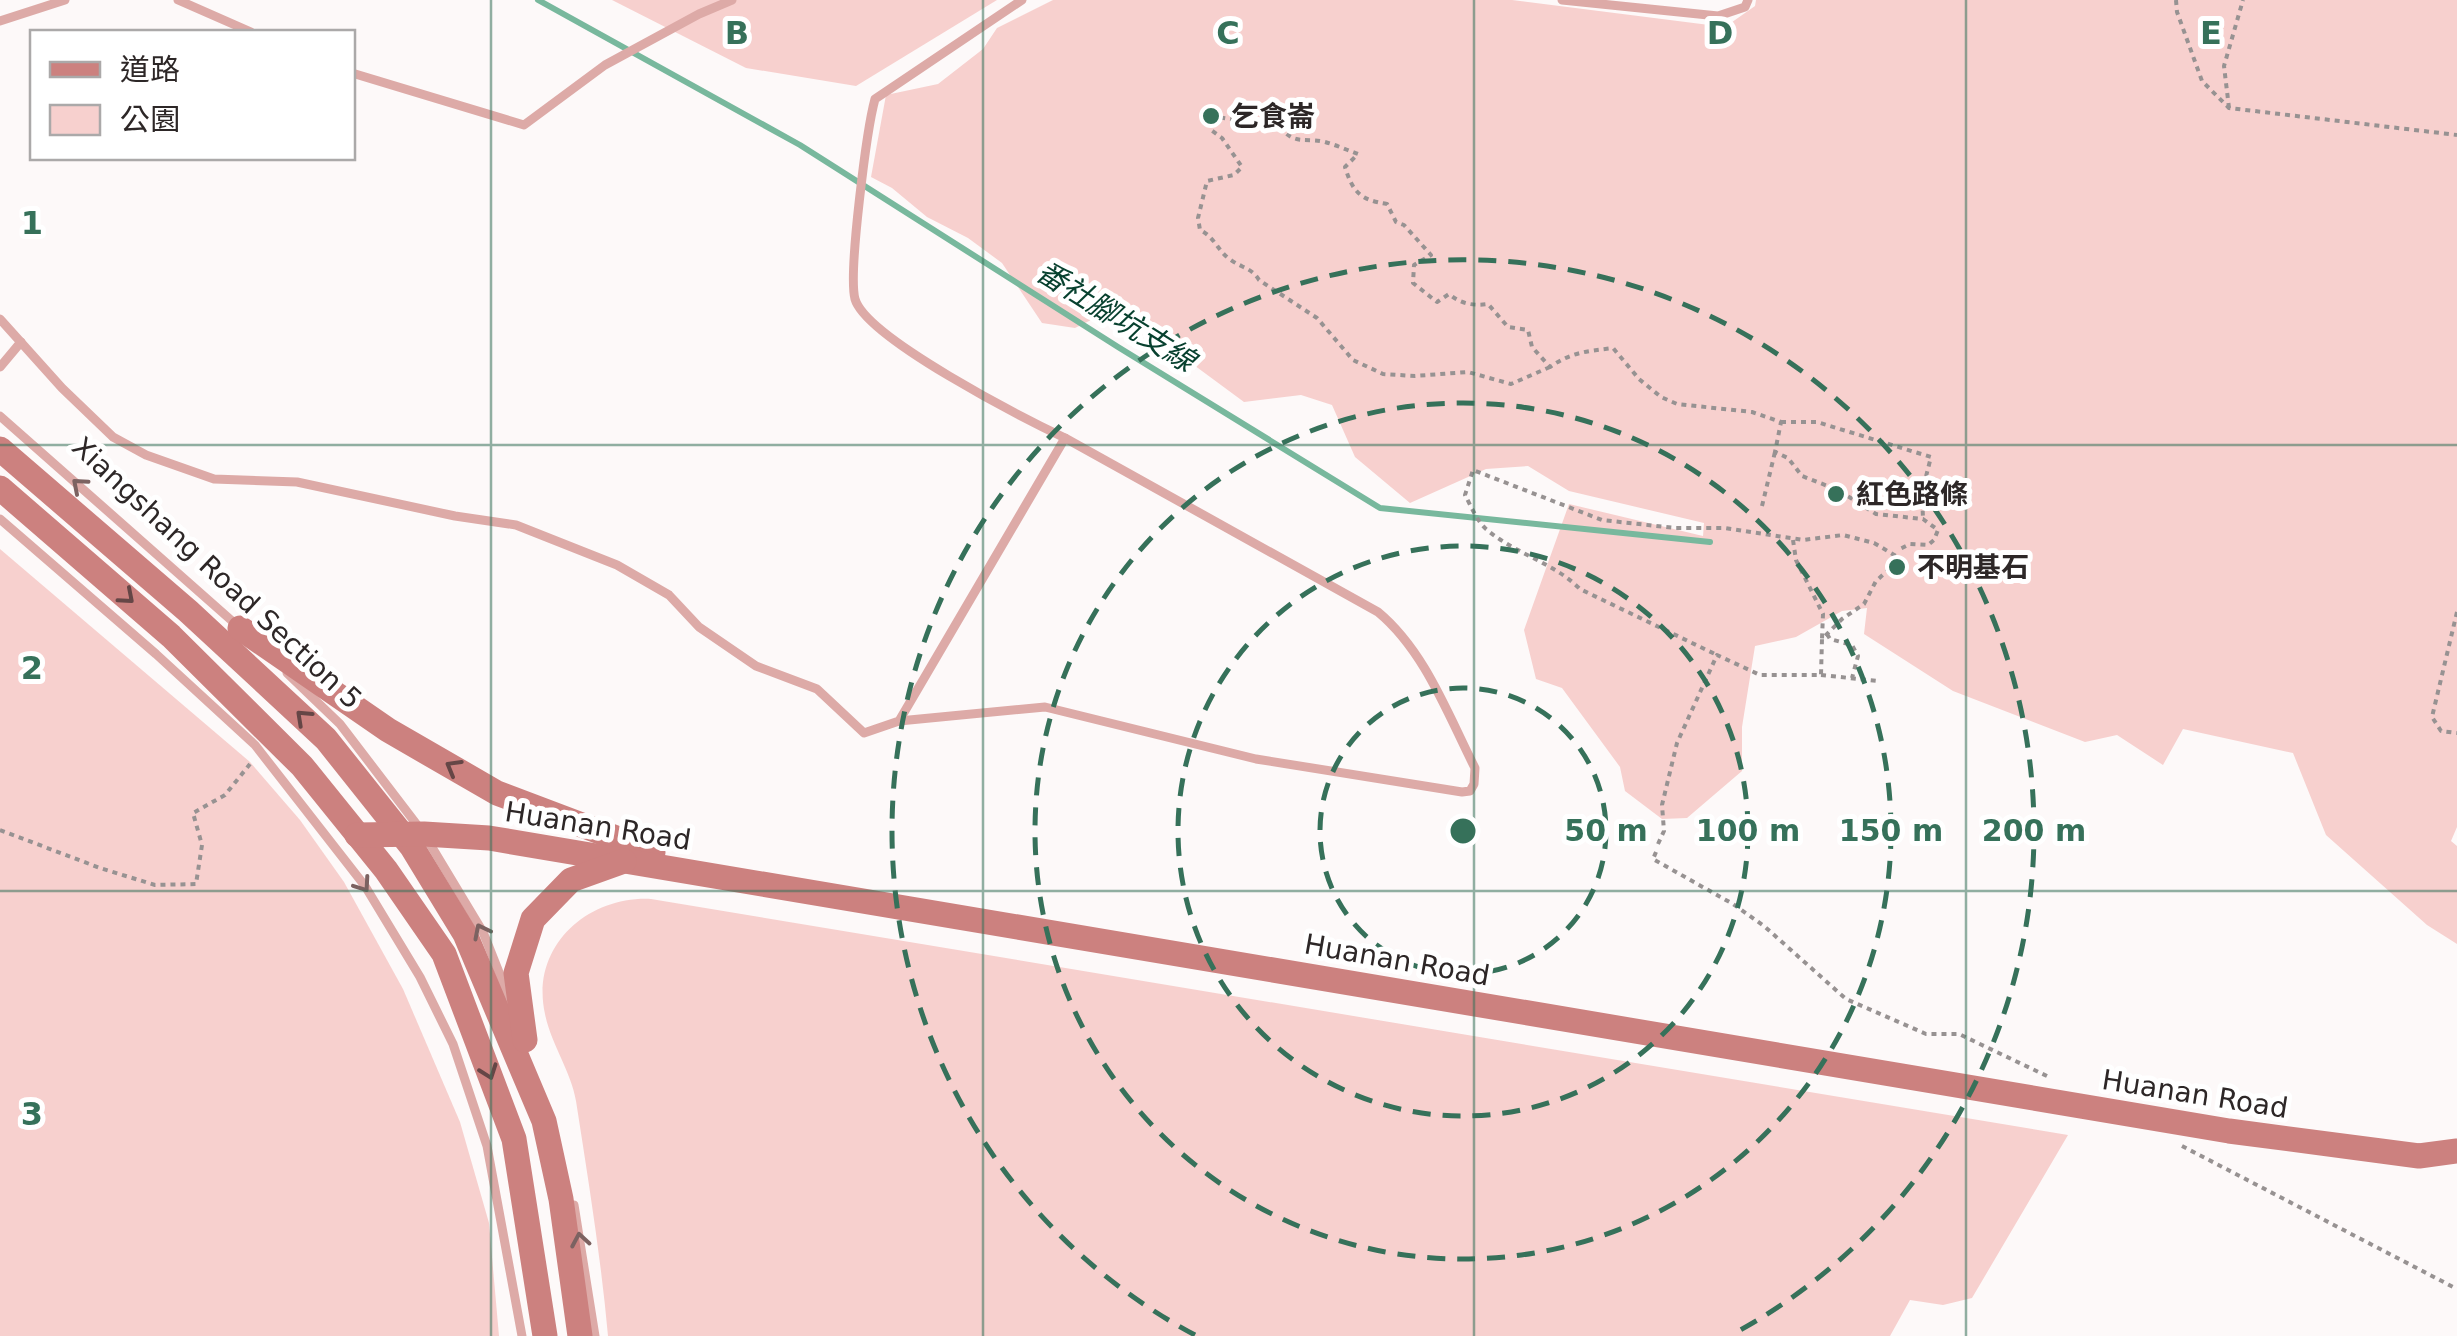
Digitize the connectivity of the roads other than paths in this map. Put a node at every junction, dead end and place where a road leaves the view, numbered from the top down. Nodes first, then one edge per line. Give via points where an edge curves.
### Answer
1 (65, 0) edge
2 (178, 0) edge
3 (732, 0) edge
4 (1022, 0) edge
5 (1562, 0) edge
6 (1748, 0) edge
7 (0, 21) edge
8 (247, 30) edge
9 (355, 74) edge
10 (0, 318) edge
11 (21, 342) junction
12 (0, 367) edge
13 (0, 416) edge
14 (1065, 438) junction
15 (0, 449) edge
16 (0, 488) edge
17 (0, 520) edge
18 (240, 628) junction
19 (898, 721) junction
20 (413, 834) junction
21 (325, 835) junction
22 (358, 835) junction
23 (627, 860) junction
24 (739, 880) junction
25 (528, 1049) joint
26 (536, 1073) dead end
27 (2457, 1151) edge
28 (522, 1336) edge
29 (545, 1336) edge
30 (580, 1336) edge
31 (595, 1336) edge

1 - 7 lane
2 - 8 lane
3 - 9 lane via 605,64 524,126
4 - 14 lane via 875,99 855,300 873,324 984,399
5 - 6 lane via 1718,16
10 - 11 lane
11 - 12 lane
11 - 19 lane via 113,437 146,455 214,479 297,482 516,525 617,565 669,595 699,627 756,666 817,689 864,732
18 -> 13 lane, Xiangshang Road Section 5
14 - 19 lane
14 - 19 lane via 1394,625 1475,768 1470,791 1256,760 1046,707
20 -> 15 street, Xiangshang Road Section 5 via 326,738
16 -> 22 street via 171,636 302,766
17 - 21 lane via 255,745
18 - 20 lane, Xiangshang Road Section 5 via 340,724
24 -> 18 street via 498,792 388,730
20 - 22 street, Huanan Road
20 - 23 street, Huanan Road via 489,838
25 -> 20 lane, Xiangshang Road Section 5 via 484,932
20 - 30 street, Xiangshang Road Section 5 via 465,934 544,1120
21 - 22 lane, Huanan Road
21 -> 28 lane via 365,886 453,1044 488,1146
22 -> 29 street via 444,954 474,1028 514,1139
23 - 24 street, Huanan Road
23 - 25 street via 571,880 534,919 516,973
24 - 27 street, Huanan Road via 2229,1131 2419,1156
31 -> 26 lane via 574,1201

